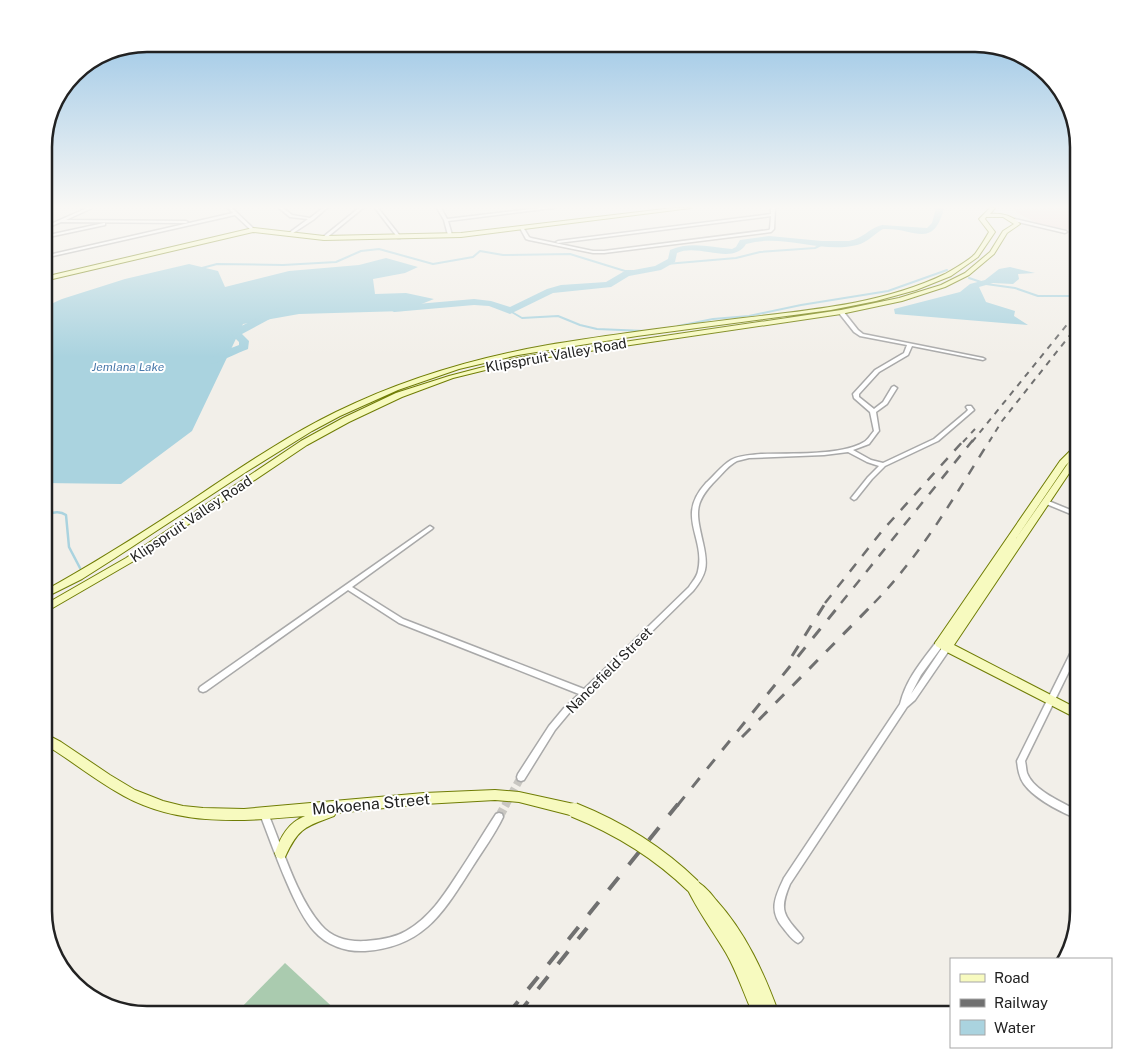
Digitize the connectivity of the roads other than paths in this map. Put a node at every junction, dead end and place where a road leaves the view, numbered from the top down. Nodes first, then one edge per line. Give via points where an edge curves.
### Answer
1 (136, 257) edge
2 (973, 257) edge
3 (988, 257) edge
4 (53, 277) edge
5 (841, 312) junction
6 (910, 345) junction
7 (982, 359) dead end
8 (894, 388) dead end
9 (969, 406) dead end
10 (873, 412) junction
11 (849, 450) junction
12 (1069, 457) edge
13 (883, 465) junction
14 (1069, 467) edge
15 (854, 498) dead end
16 (1046, 502) junction
17 (1069, 512) edge
18 (430, 528) dead end
19 (348, 586) junction
20 (53, 590) edge
21 (53, 604) edge
22 (944, 645) junction
23 (1070, 663) edge
24 (203, 689) dead end
25 (583, 692) junction
26 (1052, 700) junction
27 (1070, 710) edge
28 (53, 743) edge
29 (521, 777) tunnel mouth
30 (345, 807) junction
31 (574, 810) joint
32 (1070, 811) edge
33 (264, 814) junction
34 (499, 817) tunnel mouth
35 (281, 853) junction
36 (693, 886) joint
37 (709, 906) junction
38 (798, 938) dead end
39 (756, 1006) edge
40 (769, 1006) edge

1 - 4 main road
2 - 20 main road, Klipspruit Valley Road via 938,279 894,295 834,307 511,354 443,371 337,414 288,442 125,549
3 - 5 main road, Klipspruit Valley Road via 953,281 900,300
5 - 6 street via 859,334
5 - 21 main road, Klipspruit Valley Road via 530,357 417,389 346,420 304,443 129,560
6 - 7 street
6 - 10 street via 906,354 878,371 856,394
8 - 10 street via 885,403
9 - 13 street via 968,414 936,440
10 - 11 street via 876,432 860,448
11 - 13 street
11 - 25 street, Nancefield Street via 778,457 750,455 728,465 700,494 696,504 700,575 691,589
12 - 22 main road
13 - 15 street
14 - 16 main road
16 - 17 street
16 - 22 main road
18 - 19 street
19 - 24 street
19 - 25 street via 408,624
22 - 26 main road
22 - 38 street via 912,698 904,705 787,881 778,902 780,918
23 - 26 street
25 - 29 street, Nancefield Street via 552,728
26 - 27 main road
26 - 32 street via 1021,766 1025,778 1040,794
28 - 33 main road, Mokoena Street via 122,789 162,807 214,815
30 - 31 main road, Mokoena Street via 495,795 519,797
30 - 33 main road, Mokoena Street
30 - 35 main road via 297,826 289,833
31 - 36 main road, Mokoena Street, bridge via 628,834 672,865
33 - 35 street
34 - 35 street via 434,916 407,937 388,944 352,946 334,942 322,933 304,907
36 - 37 main road, Mokoena Street
37 - 39 main road, Mokoena Street
37 - 40 main road, Mokoena Street via 741,943

